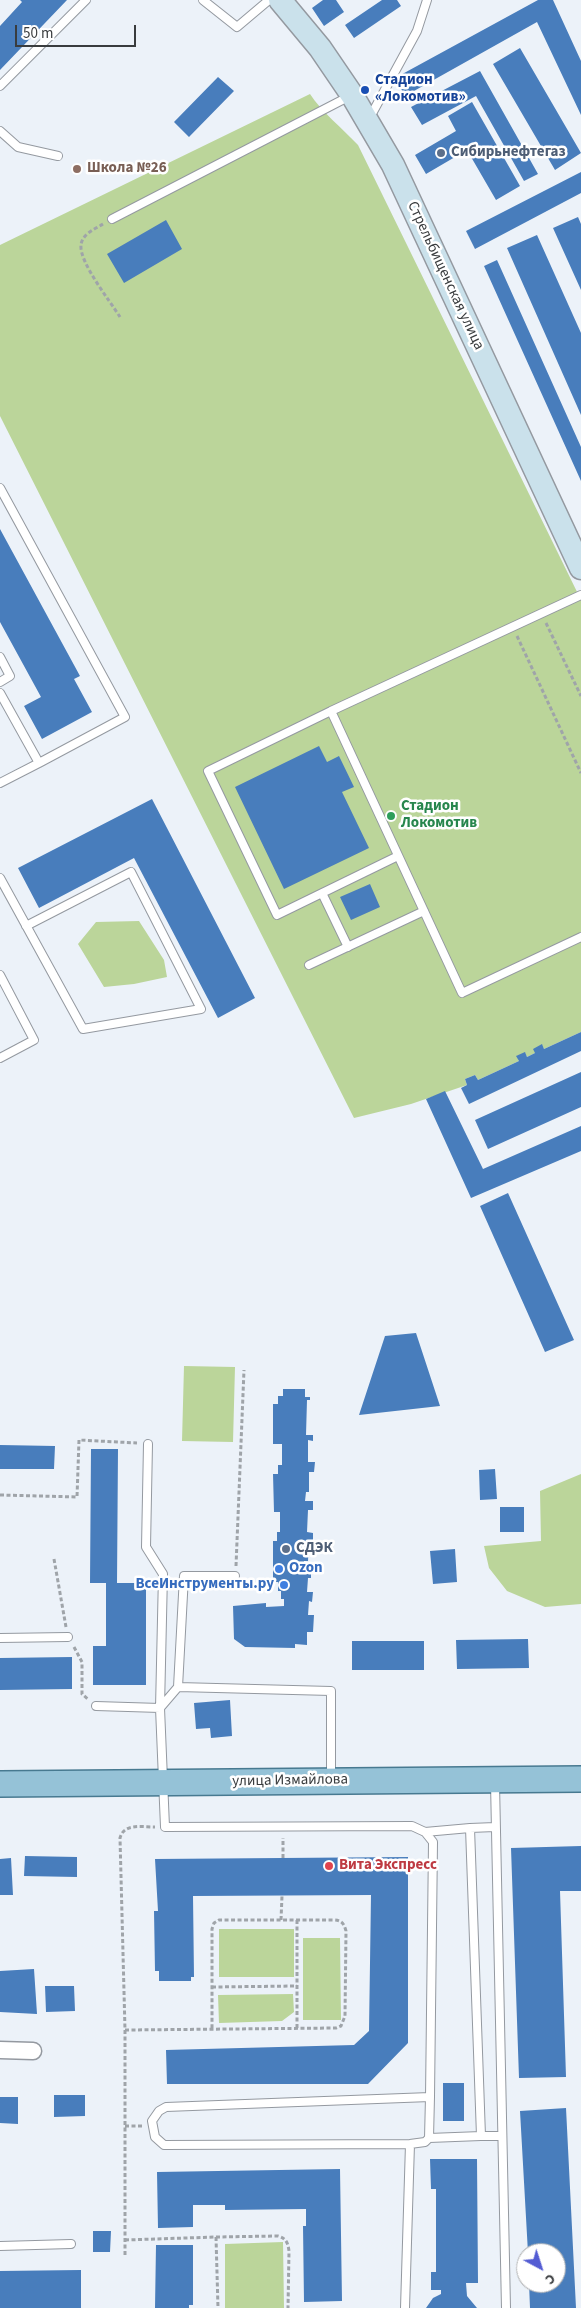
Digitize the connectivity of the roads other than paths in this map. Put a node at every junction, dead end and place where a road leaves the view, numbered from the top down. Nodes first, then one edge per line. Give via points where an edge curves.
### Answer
1 (86, 0) edge
2 (203, 0) edge
3 (269, 0) edge
4 (280, 0) edge
5 (427, 0) edge
6 (0, 86) edge
7 (352, 95) junction
8 (368, 121) junction
9 (0, 131) edge
10 (58, 156) dead end
11 (112, 219) road end
12 (0, 488) edge
13 (581, 568) edge
14 (581, 595) edge
15 (0, 658) edge
16 (0, 682) edge
17 (0, 692) edge
18 (331, 711) junction
19 (39, 763) junction
20 (0, 783) edge
21 (398, 856) junction
22 (0, 878) edge
23 (322, 893) junction
24 (424, 910) junction
25 (26, 926) junction
26 (581, 937) edge
27 (348, 947) junction
28 (308, 965) dead end
29 (0, 975) edge
30 (0, 1058) edge
31 (148, 1444) road end
32 (235, 1576) road end
33 (68, 1636) dead end
34 (0, 1638) edge
35 (178, 1687) junction
36 (96, 1706) dead end
37 (160, 1708) junction
38 (495, 1779) junction
39 (581, 1779) edge
40 (331, 1780) junction
41 (163, 1782) junction
42 (0, 1784) edge
43 (496, 1827) junction
44 (470, 1828) junction
45 (425, 1832) junction
46 (0, 2050) edge
47 (33, 2051) dead end
48 (430, 2097) junction
49 (481, 2136) junction
50 (502, 2136) junction
51 (429, 2138) junction
52 (410, 2144) junction
53 (71, 2244) dead end
54 (0, 2246) edge
55 (405, 2308) edge
56 (506, 2308) edge

1 - 6 lane
2 - 3 lane via 237,27
4 - 7 main road, Стрельбищенская улица via 320,48
5 - 8 lane via 417,31
7 - 8 main road, Стрельбищенская улица
7 - 11 lane
8 - 13 main road, Стрельбищенская улица via 393,165
9 - 10 lane via 18,147
12 - 19 lane via 125,717
14 - 18 lane
15 - 16 lane via 10,676
17 - 19 lane
18 - 21 lane
18 - 23 lane via 208,771 277,915
19 - 20 lane
21 - 23 lane
21 - 24 lane
22 - 25 lane
23 - 27 lane
24 - 26 lane via 462,993
24 - 27 lane
25 - 25 lane via 83,1030 201,1009 131,872
27 - 28 lane
29 - 30 lane via 34,1040
31 - 37 lane via 146,1547 163,1574
32 - 35 lane via 184,1576
33 - 34 lane
35 - 37 lane
35 - 40 lane via 332,1691
36 - 37 lane
37 - 41 lane
38 - 39 main road, улица Измайлова
38 - 40 main road, улица Измайлова
38 - 43 lane
40 - 41 main road, улица Измайлова
41 - 42 main road, улица Измайлова
41 - 45 lane via 165,1827 412,1826
43 - 44 lane
43 - 50 lane
44 - 45 lane
44 - 49 lane
45 - 48 lane via 433,1842
46 - 47 street
48 - 51 lane
48 - 52 lane via 166,2107 152,2121 154,2137 164,2145
49 - 50 lane
49 - 51 lane
50 - 56 lane
51 - 52 lane via 425,2142
52 - 55 lane
53 - 54 lane

